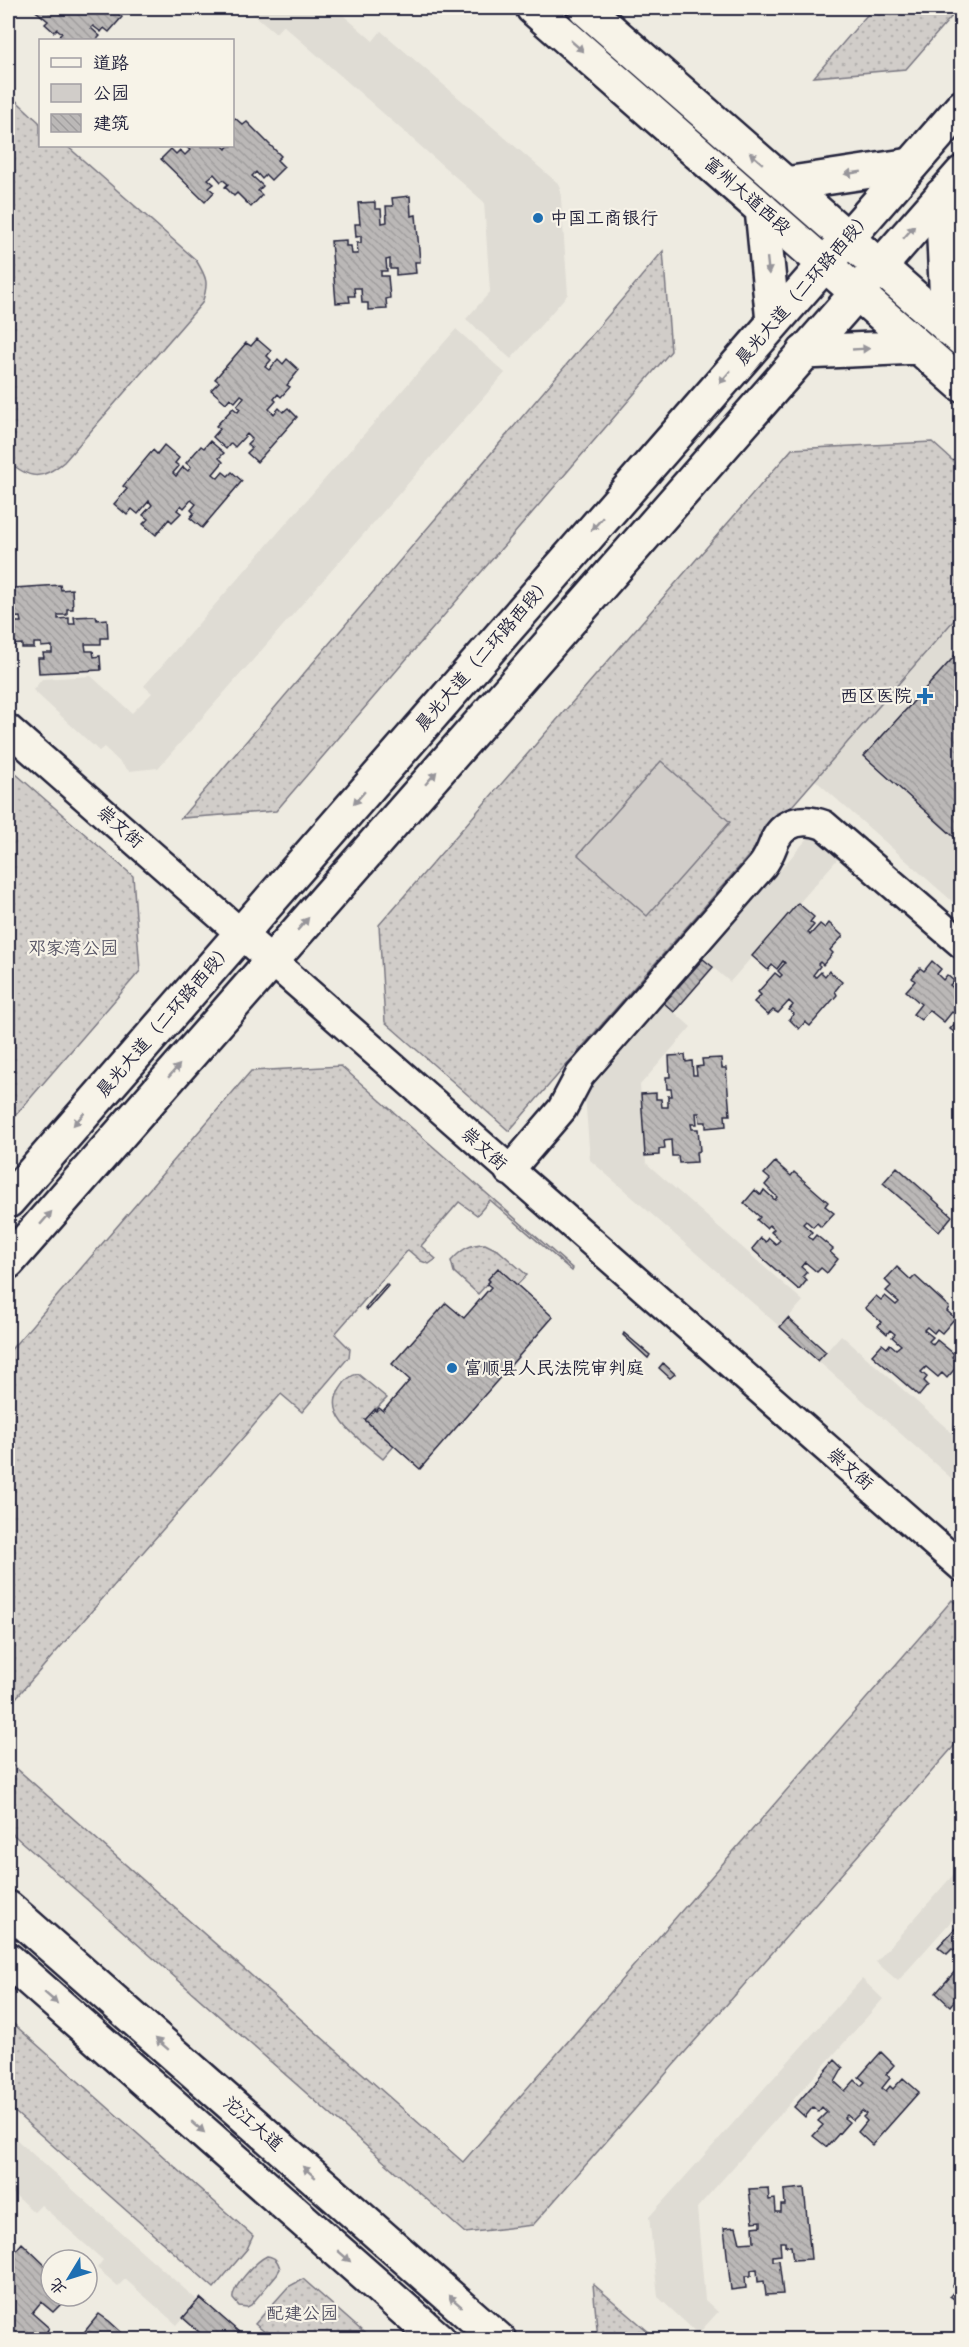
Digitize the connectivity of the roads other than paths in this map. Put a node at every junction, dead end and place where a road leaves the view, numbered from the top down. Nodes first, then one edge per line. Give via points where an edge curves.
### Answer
1 (533, 8) edge
2 (585, 8) edge
3 (962, 107) edge
4 (911, 165) junction
5 (784, 184) junction
6 (952, 184) edge
7 (762, 209) junction
8 (847, 238) junction
9 (824, 264) junction
10 (879, 267) junction
11 (856, 292) junction
12 (773, 322) junction
13 (955, 333) edge
14 (918, 347) junction
15 (804, 352) junction
16 (962, 385) edge
17 (8, 729) edge
18 (241, 933) junction
19 (962, 945) edge
20 (272, 960) junction
21 (509, 1171) junction
22 (8, 1201) edge
23 (8, 1262) edge
24 (962, 1568) edge
25 (8, 1908) edge
26 (8, 1960) edge
27 (439, 2340) edge
28 (500, 2340) edge

1 -> 7 main road, 富州大道西段
5 -> 2 main road, 富州大道西段
3 - 4 main road, 晨光大道（二环路西段）
4 -> 5 main road
4 - 8 main road, 晨光大道（二环路西段）
5 - 8 main road, 富州大道西段
10 -> 6 main road
6 - 13 main road
7 - 9 main road, 富州大道西段
7 -> 12 main road
8 - 9 main road, 晨光大道（二环路西段）
8 - 10 main road, 富州大道西段
9 - 11 main road, 富州大道西段
9 - 12 main road, 晨光大道（二环路西段）
10 - 11 main road
10 - 13 main road, 富州大道西段
11 - 14 main road, 富州大道西段
11 - 15 main road
12 -> 18 main road, 晨光大道（二环路西段）
15 -> 14 main road
14 - 16 main road, 富州大道西段
20 -> 15 main road
17 - 18 street, 崇文街
18 - 20 street, 崇文街
18 -> 22 main road, 晨光大道（二环路西段）
19 - 21 street via 824,825 811,820 795,822 780,833 768,859 580,1075 562,1109
20 - 21 street, 崇文街
23 -> 20 main road
21 - 24 street, 崇文街
28 -> 25 main road, 沱江大道
26 -> 27 main road

